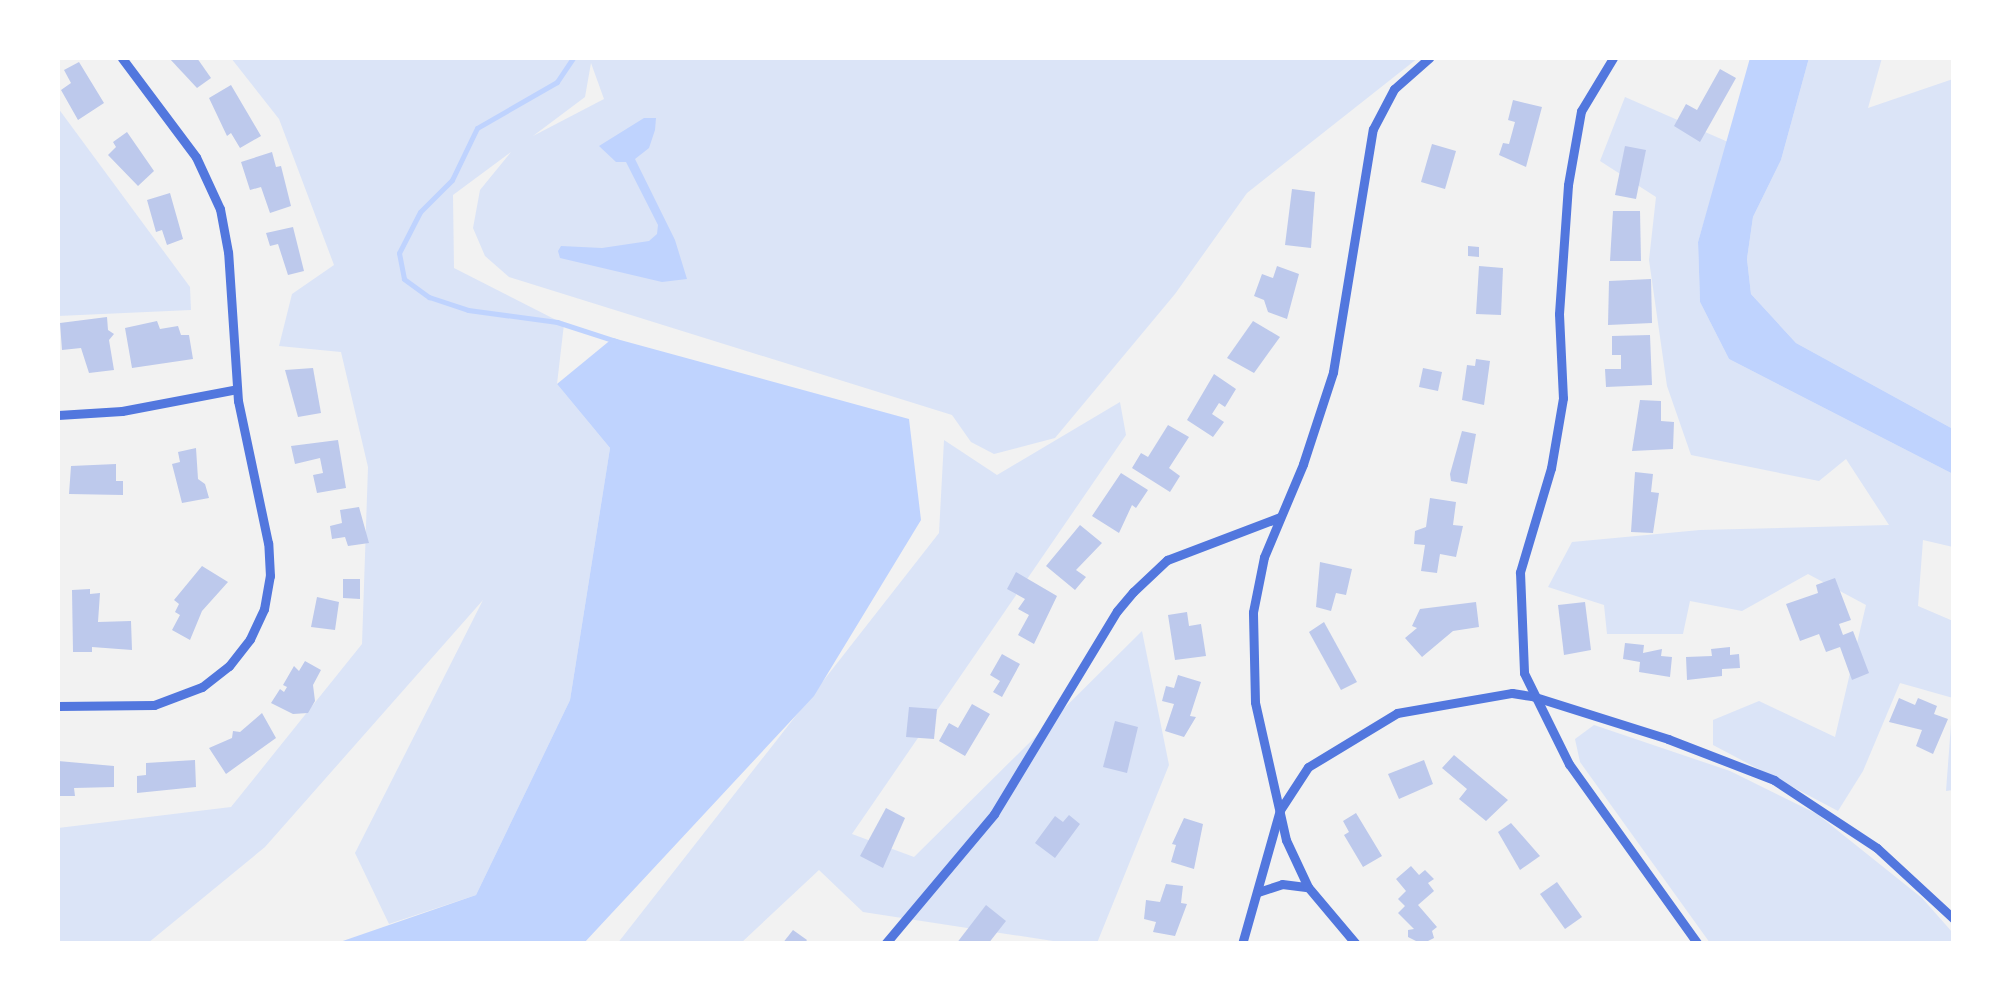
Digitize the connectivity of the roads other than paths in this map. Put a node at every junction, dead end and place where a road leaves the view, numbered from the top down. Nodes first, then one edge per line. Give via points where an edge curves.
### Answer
1 (122, 58) edge
2 (1429, 58) edge
3 (1613, 58) edge
4 (237, 389) junction
5 (58, 415) edge
6 (1280, 517) junction
7 (1532, 696) junction
8 (58, 706) edge
9 (1280, 810) junction
10 (1308, 887) junction
11 (1258, 892) junction
12 (1954, 919) edge
13 (886, 944) edge
14 (1242, 944) edge
15 (1356, 944) edge
16 (1698, 944) edge

1 - 4 street via 196,157 216,198 228,252
2 - 6 street via 1394,89 1376,118 1333,372
3 - 7 street via 1582,111 1568,185 1559,314 1563,398 1518,590
4 - 5 street via 122,411
4 - 8 street via 270,560 264,609 250,639 216,677 170,700
6 - 9 street via 1256,591 1252,656 1255,702
6 - 13 street via 1167,560 1134,592 994,814
7 - 9 street via 1499,694 1387,717 1308,767
7 - 12 street via 1774,780 1877,848
7 - 16 street via 1569,764
9 - 10 street via 1291,855
9 - 11 street
10 - 11 street via 1282,884
10 - 15 street
11 - 14 street

